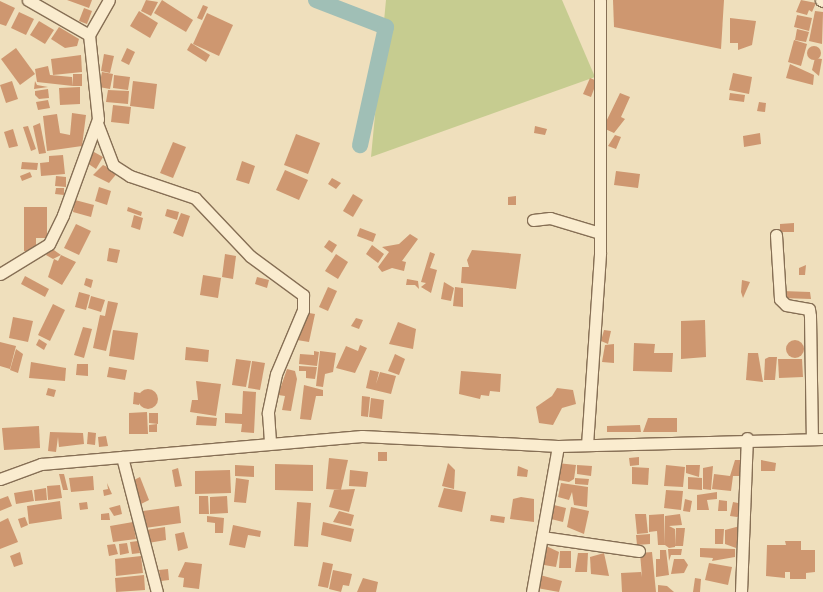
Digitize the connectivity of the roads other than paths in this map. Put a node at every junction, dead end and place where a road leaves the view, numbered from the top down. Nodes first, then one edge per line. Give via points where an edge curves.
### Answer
1 (28, 0) edge
2 (109, 0) edge
3 (600, 0) edge
4 (89, 35) junction
5 (97, 124) junction
6 (534, 220) dead end
7 (600, 233) junction
8 (776, 234) dead end
9 (0, 274) edge
10 (747, 438) junction
11 (817, 439) edge
12 (270, 442) junction
13 (588, 445) junction
14 (558, 446) junction
15 (122, 457) junction
16 (0, 479) edge
17 (542, 537) junction
18 (639, 551) dead end
19 (157, 592) edge
20 (532, 592) edge
21 (741, 592) edge

1 - 4 street
2 - 4 street
3 - 7 street
4 - 5 street
5 - 9 street via 49,244
5 - 12 street via 112,165 130,176 195,198 250,256 303,295 303,310 276,374 268,413
6 - 7 street via 550,218
7 - 13 street
8 - 11 street via 780,299 786,305 808,309 810,316
10 - 11 street
10 - 13 street
10 - 21 street
12 - 14 street via 362,436
12 - 15 street
13 - 14 street
14 - 17 street
15 - 16 street via 41,464
15 - 19 street
17 - 18 street
17 - 20 street

